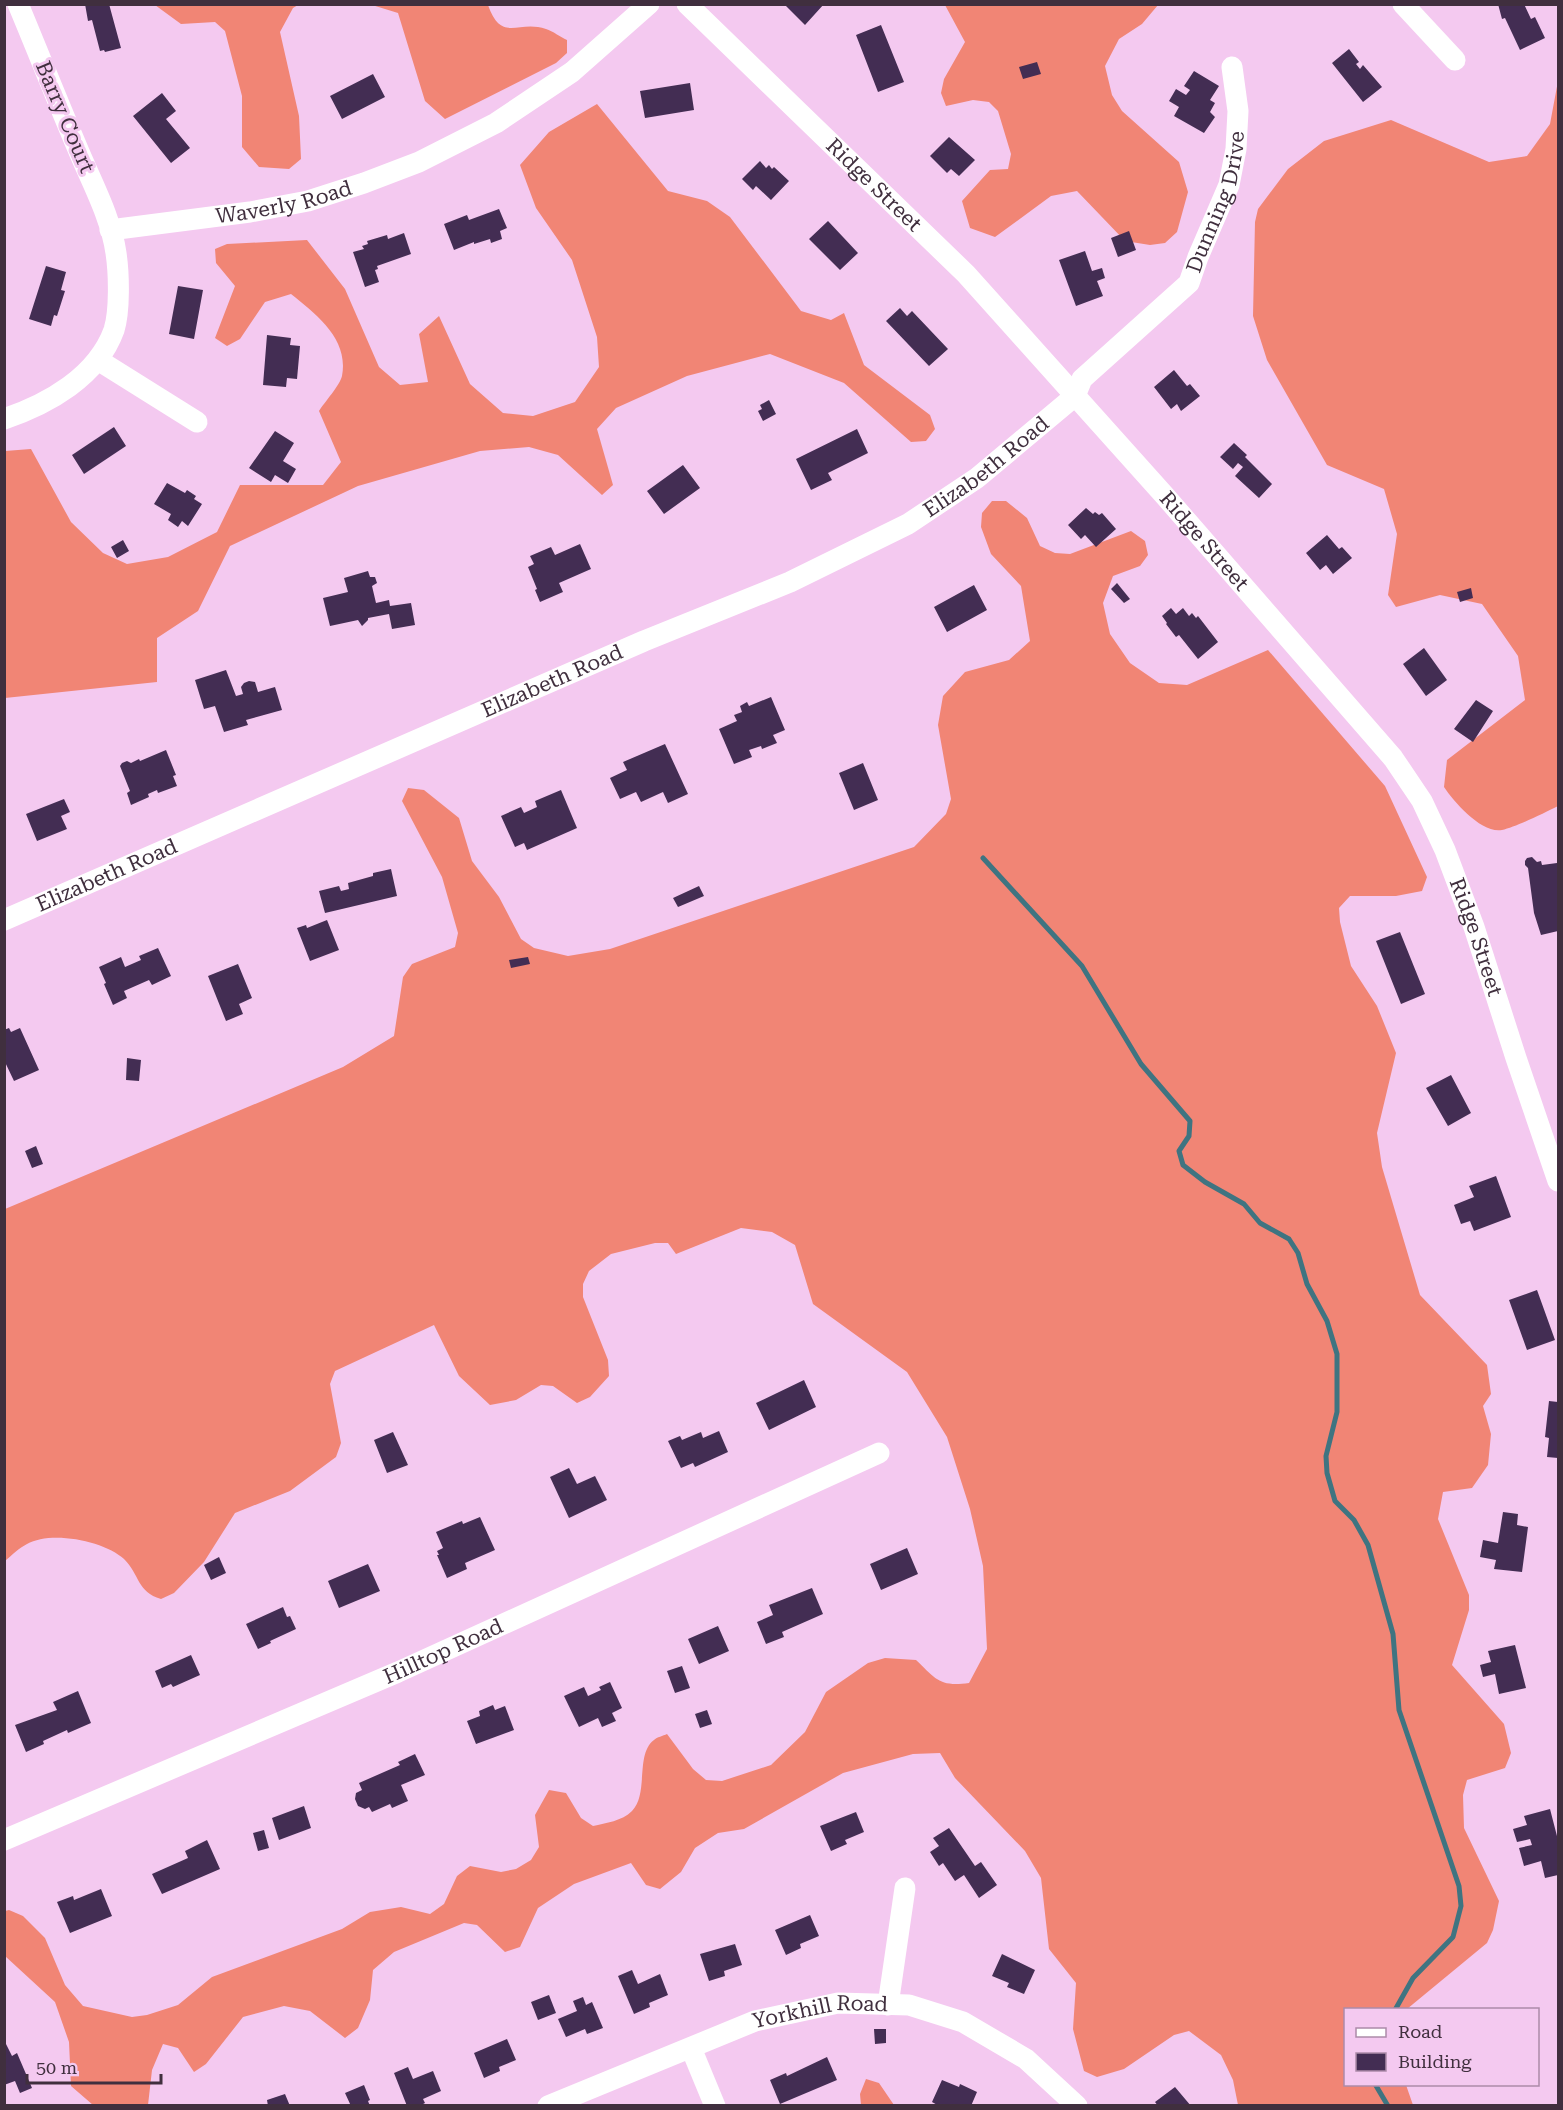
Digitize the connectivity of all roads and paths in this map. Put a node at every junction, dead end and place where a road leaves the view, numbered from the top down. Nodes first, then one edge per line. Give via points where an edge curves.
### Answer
1 (649, 4) edge
2 (687, 4) edge
3 (1403, 4) edge
4 (14, 11) edge
5 (1455, 60) dead end
6 (1232, 67) dead end
7 (110, 230) junction
8 (98, 360) junction
9 (1075, 396) junction
10 (4, 419) edge
11 (197, 422) dead end
12 (4, 920) edge
13 (1558, 1181) edge
14 (879, 1453) dead end
15 (4, 1840) edge
16 (905, 1888) dead end
17 (888, 2005) junction
18 (691, 2048) junction
19 (548, 2106) edge
20 (716, 2106) edge
21 (1077, 2106) edge

1 - 7 street, Waverly Road via 572,72 496,123 419,162 308,201
2 - 9 street, Ridge Street via 966,274
3 - 5 street
4 - 7 street, Barry Court
6 - 9 street, Dunning Drive via 1238,111 1229,185 1189,283 1082,379
7 - 8 street via 119,288 114,330
8 - 10 street via 70,387 28,411
8 - 11 street
9 - 12 street, Elizabeth Road via 977,478 918,517 790,582 633,646
9 - 13 street, Ridge Street via 1393,758 1422,801 1474,927
14 - 15 street, Hilltop Road via 398,1672
16 - 17 street
17 - 18 street, Yorkhill Road via 838,2003 755,2021
17 - 21 street, Yorkhill Road via 909,2005 963,2022 1026,2059
18 - 19 street, Yorkhill Road
18 - 20 street

